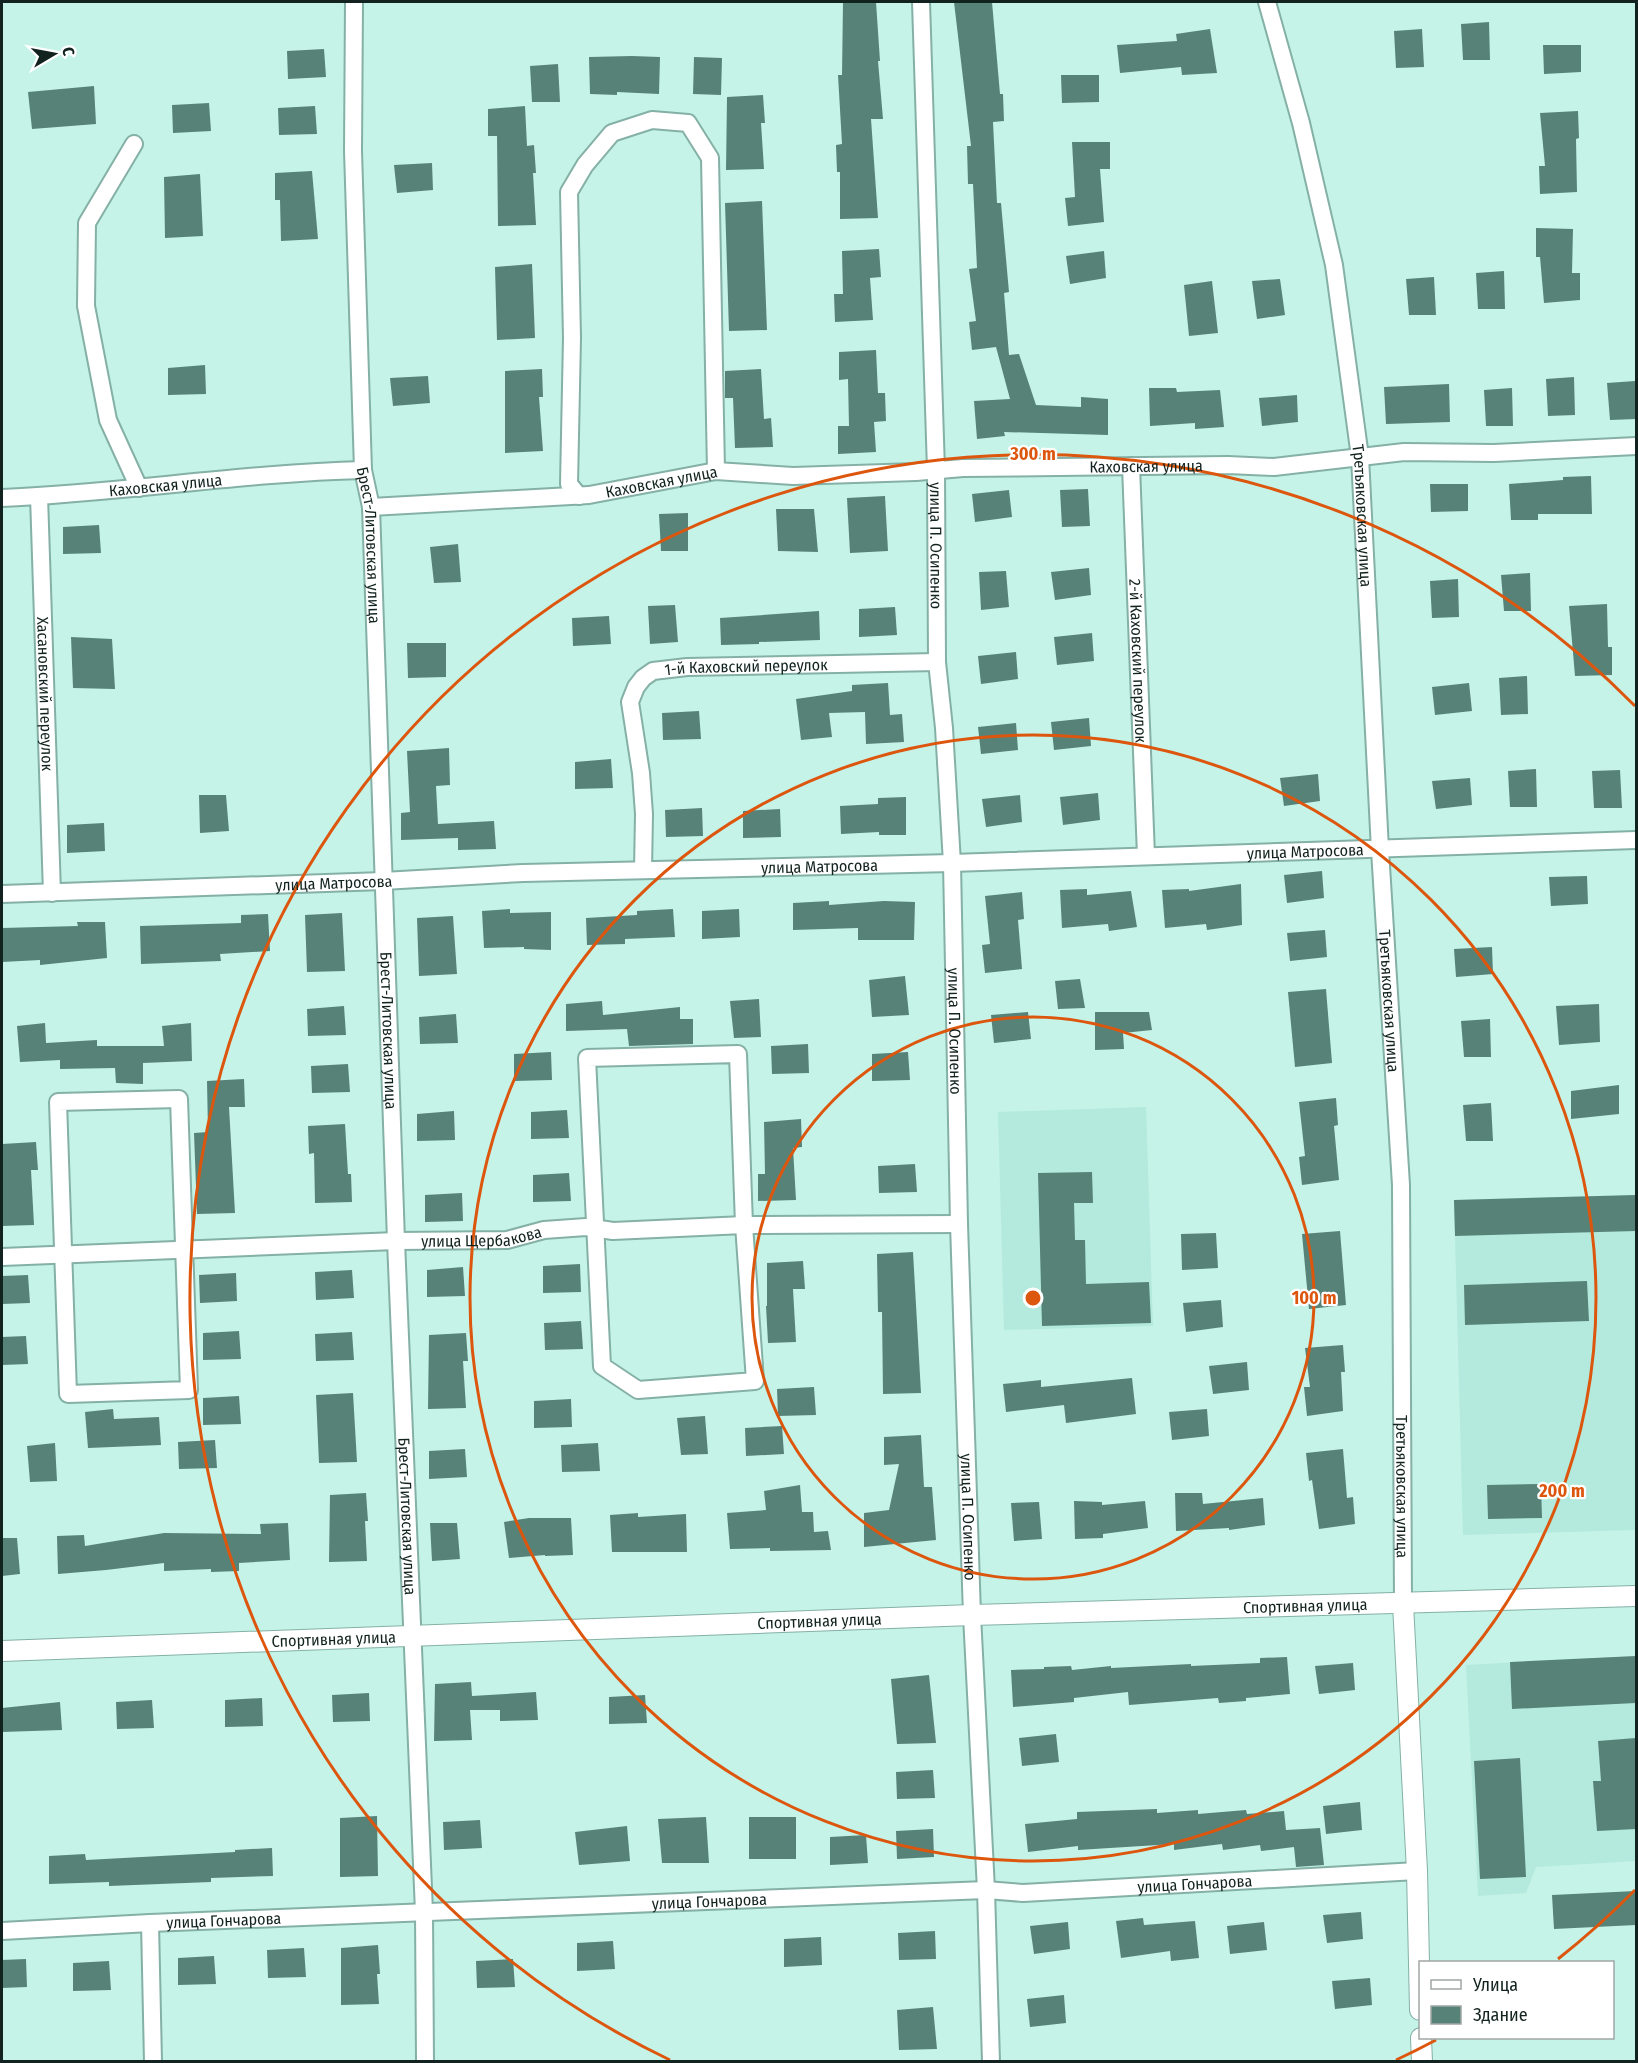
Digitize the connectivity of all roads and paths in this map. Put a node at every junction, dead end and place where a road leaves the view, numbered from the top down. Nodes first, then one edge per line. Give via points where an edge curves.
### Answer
1 (354, 2) edge
2 (921, 2) edge
3 (1267, 2) edge
4 (134, 144) dead end
5 (1636, 446) edge
6 (1360, 457) junction
7 (1131, 466) junction
8 (363, 470) junction
9 (936, 470) junction
10 (716, 471) junction
11 (139, 488) junction
12 (39, 496) junction
13 (579, 496) junction
14 (2, 498) edge
15 (371, 507) junction
16 (937, 662) junction
17 (1636, 840) edge
18 (1380, 850) junction
19 (1146, 856) junction
20 (952, 863) junction
21 (643, 870) junction
22 (383, 881) junction
23 (52, 893) junction
24 (2, 894) edge
25 (959, 1224) junction
26 (744, 1225) junction
27 (596, 1228) junction
28 (396, 1241) junction
29 (183, 1250) junction
30 (63, 1255) junction
31 (2, 1257) edge
32 (1636, 1596) edge
33 (1403, 1604) junction
34 (972, 1616) junction
35 (412, 1636) junction
36 (2, 1651) edge
37 (1417, 1871) junction
38 (986, 1890) junction
39 (424, 1912) junction
40 (150, 1923) junction
41 (2, 1931) edge
42 (1419, 1964) edge
43 (1421, 2039) edge
44 (153, 2061) edge
45 (425, 2061) edge
46 (990, 2061) edge
47 (1422, 2061) edge

1 - 8 street, Брест-Литовская улица via 353,151
2 - 9 street, улица П. Осипенко
3 - 6 street, Третьяковская улица via 1301,123 1334,265
4 - 11 street via 87,223 86,306 108,420
5 - 6 street, Каховская улица via 1494,453 1404,452
6 - 7 street, Каховская улица via 1274,467
6 - 18 street, Третьяковская улица
7 - 9 street, Каховская улица
7 - 19 street, 2-й Каховский переулок
8 - 11 street, Каховская улица
8 - 15 street, Брест-Литовская улица
9 - 10 street, Каховская улица via 793,476
9 - 16 street, улица П. Осипенко
10 - 13 street, Каховская улица
10 - 13 street via 710,158 688,123 652,120 612,133 569,192 569,484
11 - 12 street, Каховская улица
12 - 14 street, Каховская улица
12 - 23 street, Хасановский переулок
13 - 15 street, Каховская улица
15 - 22 street, Брест-Литовская улица
16 - 20 street, улица П. Осипенко
16 - 21 street, 1-й Каховский переулок via 687,667 653,671 643,678 630,702 641,773
17 - 18 street, улица Матросова
18 - 19 street, улица Матросова
18 - 33 street, Третьяковская улица via 1401,1185
19 - 20 street, улица Матросова
20 - 21 street, улица Матросова
20 - 25 street, улица П. Осипенко
21 - 22 street, улица Матросова
22 - 23 street, улица Матросова
22 - 28 street, Брест-Литовская улица
23 - 24 street, улица Матросова
25 - 26 street, улица Щербакова
25 - 34 street, улица П. Осипенко
26 - 27 street, улица Щербакова via 613,1231
26 - 27 street via 755,1381 638,1390 602,1366
26 - 27 street via 738,1054 587,1058
27 - 28 street, улица Щербакова via 544,1230 507,1240
28 - 29 street, улица Щербакова
28 - 35 street, Брест-Литовская улица
29 - 30 street, улица Щербакова
29 - 30 street via 189,1390 68,1394
29 - 30 street via 178,1099 58,1102
30 - 31 street, улица Щербакова
32 - 33 street, Спортивная улица
33 - 34 street, Спортивная улица
33 - 37 street, Третьяковская улица
34 - 35 street, Спортивная улица
34 - 38 street, улица П. Осипенко
35 - 36 street, Спортивная улица
35 - 39 street, Брест-Литовская улица
37 - 38 street, улица Гончарова via 1023,1893
37 - 42 street, Третьяковская улица
38 - 39 street, улица Гончарова
38 - 46 street, улица П. Осипенко
39 - 40 street, улица Гончарова
39 - 45 street, Брест-Литовская улица
40 - 41 street, улица Гончарова
40 - 44 street
43 - 47 street

